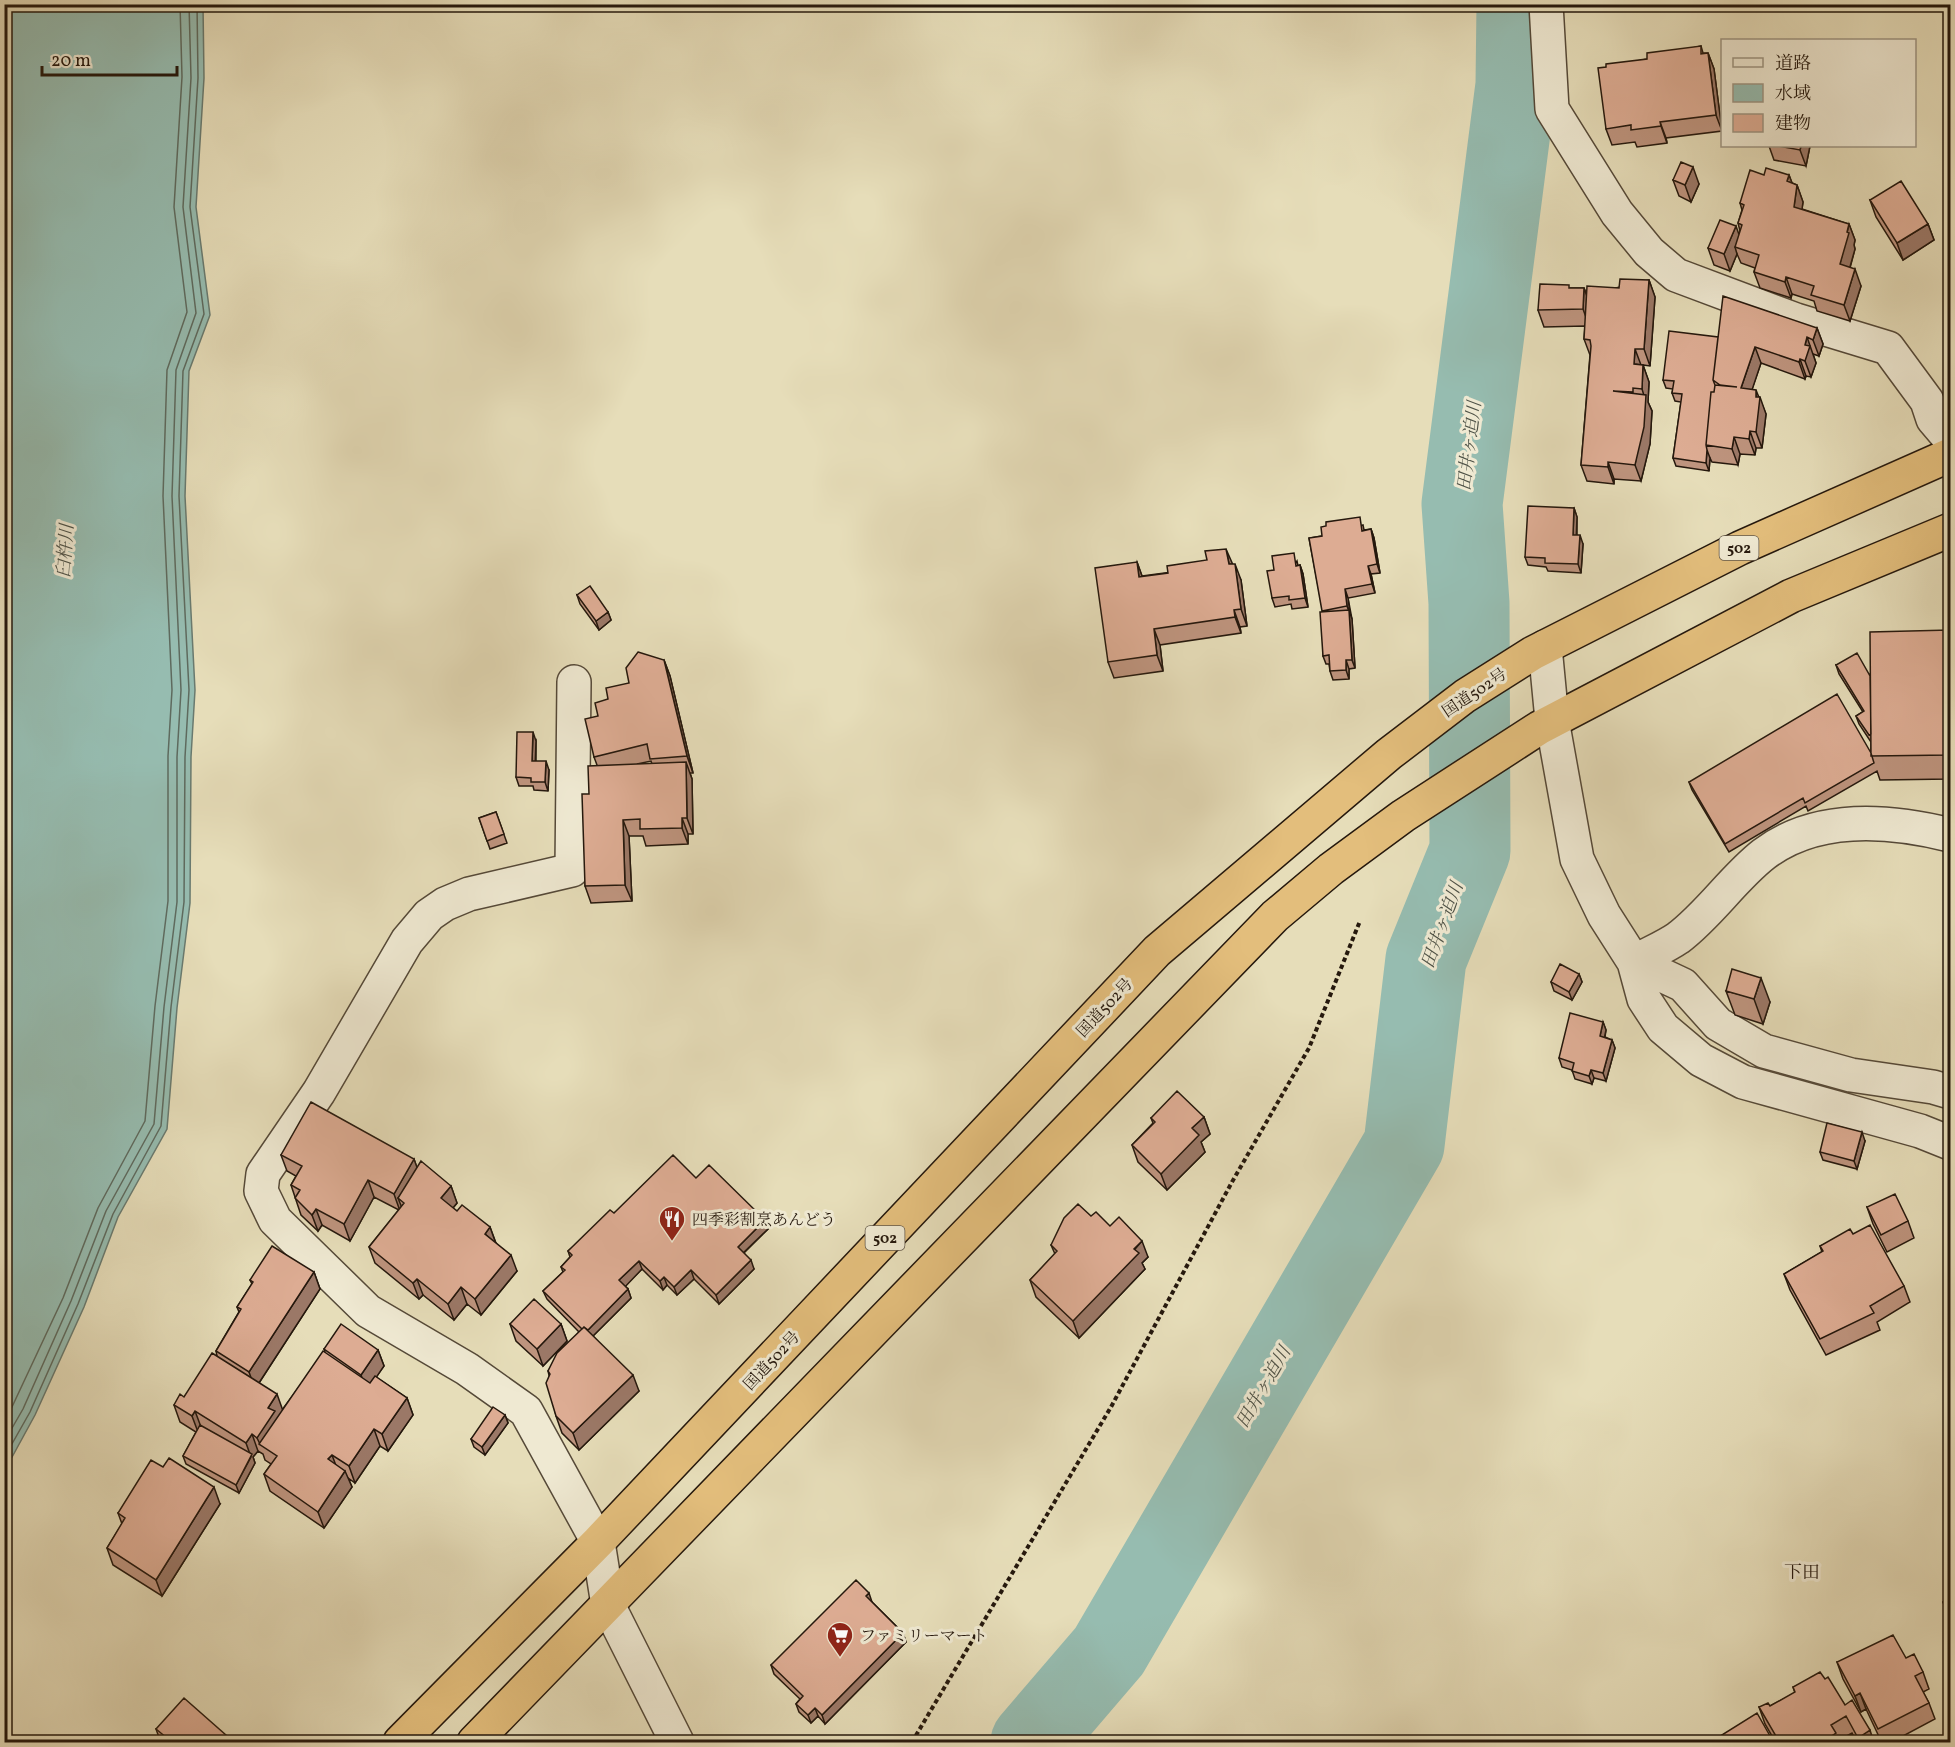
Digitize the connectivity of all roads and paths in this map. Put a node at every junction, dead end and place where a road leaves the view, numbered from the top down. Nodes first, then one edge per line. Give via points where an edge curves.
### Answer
1 (1546, 4) edge
2 (1950, 439) edge
3 (1950, 455) edge
4 (1950, 530) edge
5 (1539, 650) junction
6 (574, 682) dead end
7 (1546, 724) junction
8 (1950, 835) edge
9 (1360, 921) dead end
10 (1634, 962) junction
11 (1950, 1092) edge
12 (1950, 1143) edge
13 (598, 1542) junction
14 (608, 1605) junction
15 (400, 1743) edge
16 (474, 1743) edge
17 (677, 1743) edge
18 (912, 1743) edge

1 - 2 street via 1552,109 1617,213 1649,252 1676,275 1796,320 1888,348
3 - 5 highway, 国道502号 / 502 via 1740,548
4 - 7 highway via 1791,596
5 - 7 street
5 - 13 highway, 国道502号 / 502 via 1465,696 1389,754 1157,951
6 - 13 street via 572,870 469,894 429,915 407,941 319,1092 263,1174 261,1191 275,1220 368,1311 467,1370 526,1411
7 - 10 street via 1577,859 1604,915
7 - 14 highway via 1403,816 1275,916
8 - 10 street via 1889,824 1844,824 1788,839 1764,855 1678,938
9 - 18 path via 1309,1048 1111,1407
10 - 11 street via 1683,985 1718,1024 1764,1051 1851,1075 1934,1086
10 - 12 street via 1644,999 1663,1028 1701,1060 1743,1082 1920,1131
13 - 14 street
13 - 15 highway, 国道502号 / 502
14 - 16 highway
14 - 17 street

